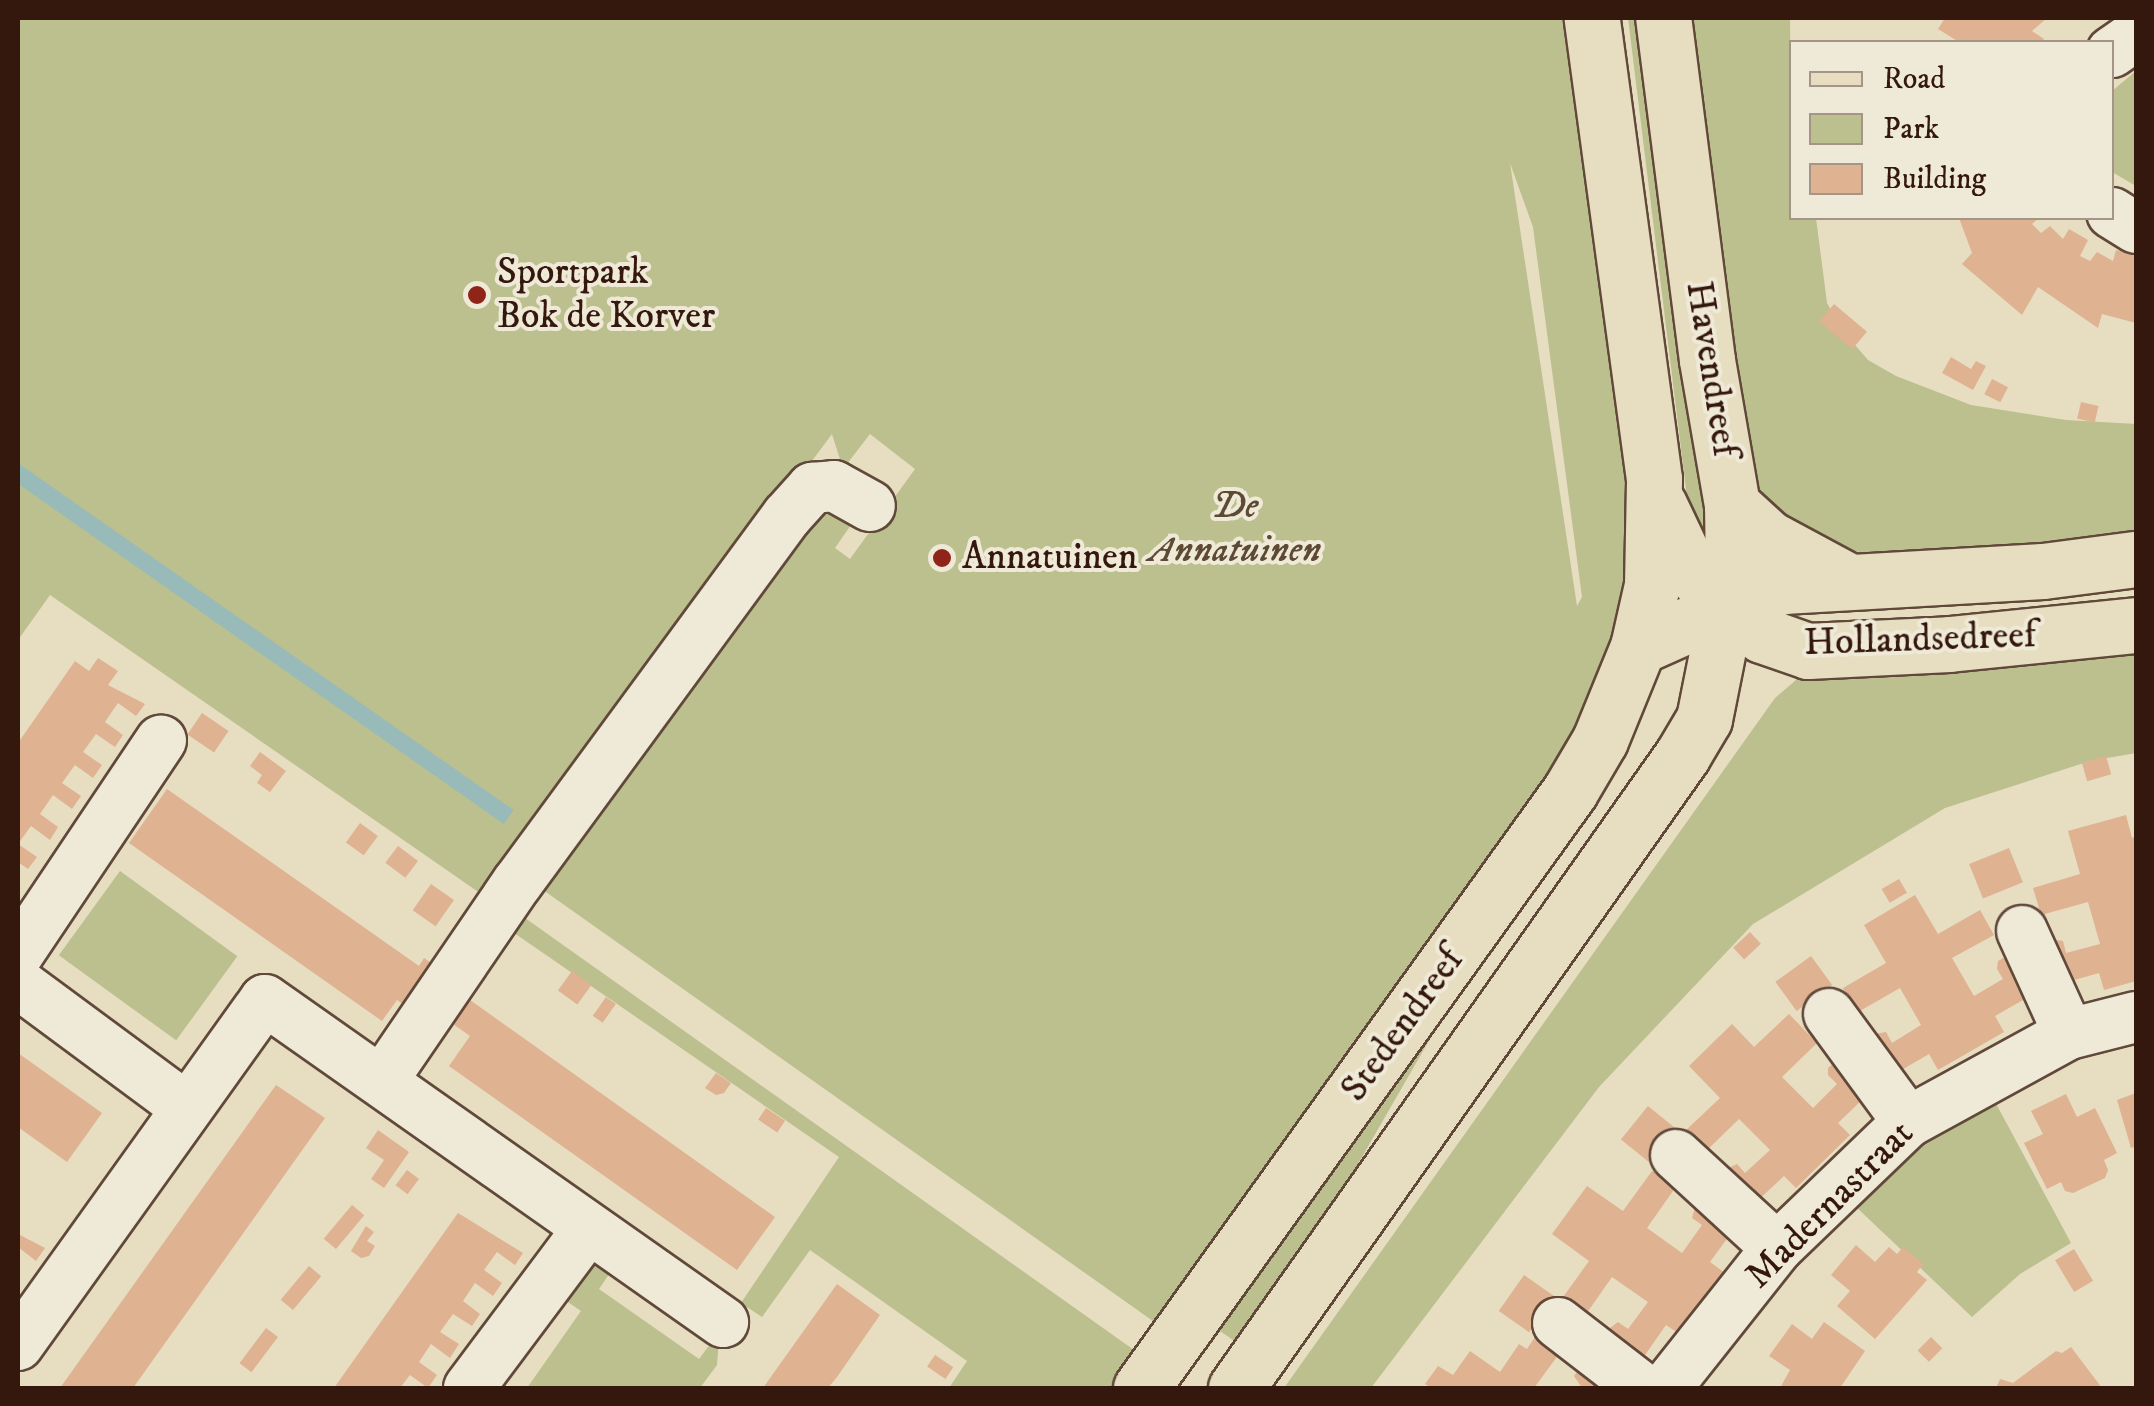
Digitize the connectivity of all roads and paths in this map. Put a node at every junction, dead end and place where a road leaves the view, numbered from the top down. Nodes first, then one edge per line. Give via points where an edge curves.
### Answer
1 (1592, 18) edge
2 (1663, 18) edge
3 (2136, 35) edge
4 (2114, 51) edge
5 (2114, 214) edge
6 (2136, 228) edge
7 (1655, 498) junction
8 (1732, 505) junction
9 (870, 506) dead end
10 (2136, 559) edge
11 (1846, 580) junction
12 (1728, 608) junction
13 (2136, 625) edge
14 (1638, 647) junction
15 (1808, 651) junction
16 (1704, 719) junction
17 (161, 740) dead end
18 (2022, 930) dead end
19 (18, 954) edge
20 (18, 983) edge
21 (1829, 1014) dead end
22 (2136, 1016) edge
23 (2069, 1034) junction
24 (382, 1081) junction
25 (186, 1108) junction
26 (1908, 1122) junction
27 (1676, 1155) dead end
28 (587, 1230) junction
29 (1777, 1248) junction
30 (723, 1322) dead end
31 (1558, 1324) dead end
32 (18, 1345) edge
33 (1247, 1372) edge
34 (469, 1388) edge
35 (1141, 1388) edge
36 (1642, 1388) edge
37 (1666, 1388) edge

1 - 7 main road, Havendreef
2 - 8 main road, Havendreef
3 - 4 street
5 - 6 street
7 - 12 main road, Hollandsedreef via 1687,564
7 - 14 main road, Stedendreef via 1652,585
8 - 11 main road via 1768,538
8 - 12 main road, Havendreef
9 - 24 street via 834,486 812,488 787,516 518,882
10 - 11 main road, Hollandsedreef via 2044,572
11 - 12 main road via 1783,586
12 - 14 main road
12 - 15 main road, Hollandsedreef via 1762,635
12 - 16 main road, Havendreef
13 - 15 main road, Hollandsedreef
14 - 35 main road, Stedendreef via 1600,740 1570,791
15 - 16 main road
16 - 33 main road, Stedendreef
17 - 19 street
18 - 23 street
20 - 25 street
21 - 26 street
22 - 23 street, Madernastraat
23 - 26 street, Madernastraat
24 - 25 street via 265,1000
24 - 28 street
25 - 32 street
26 - 29 street, Madernastraat
27 - 29 street
28 - 30 street
28 - 34 street
29 - 37 street, Madernastraat
31 - 36 street

